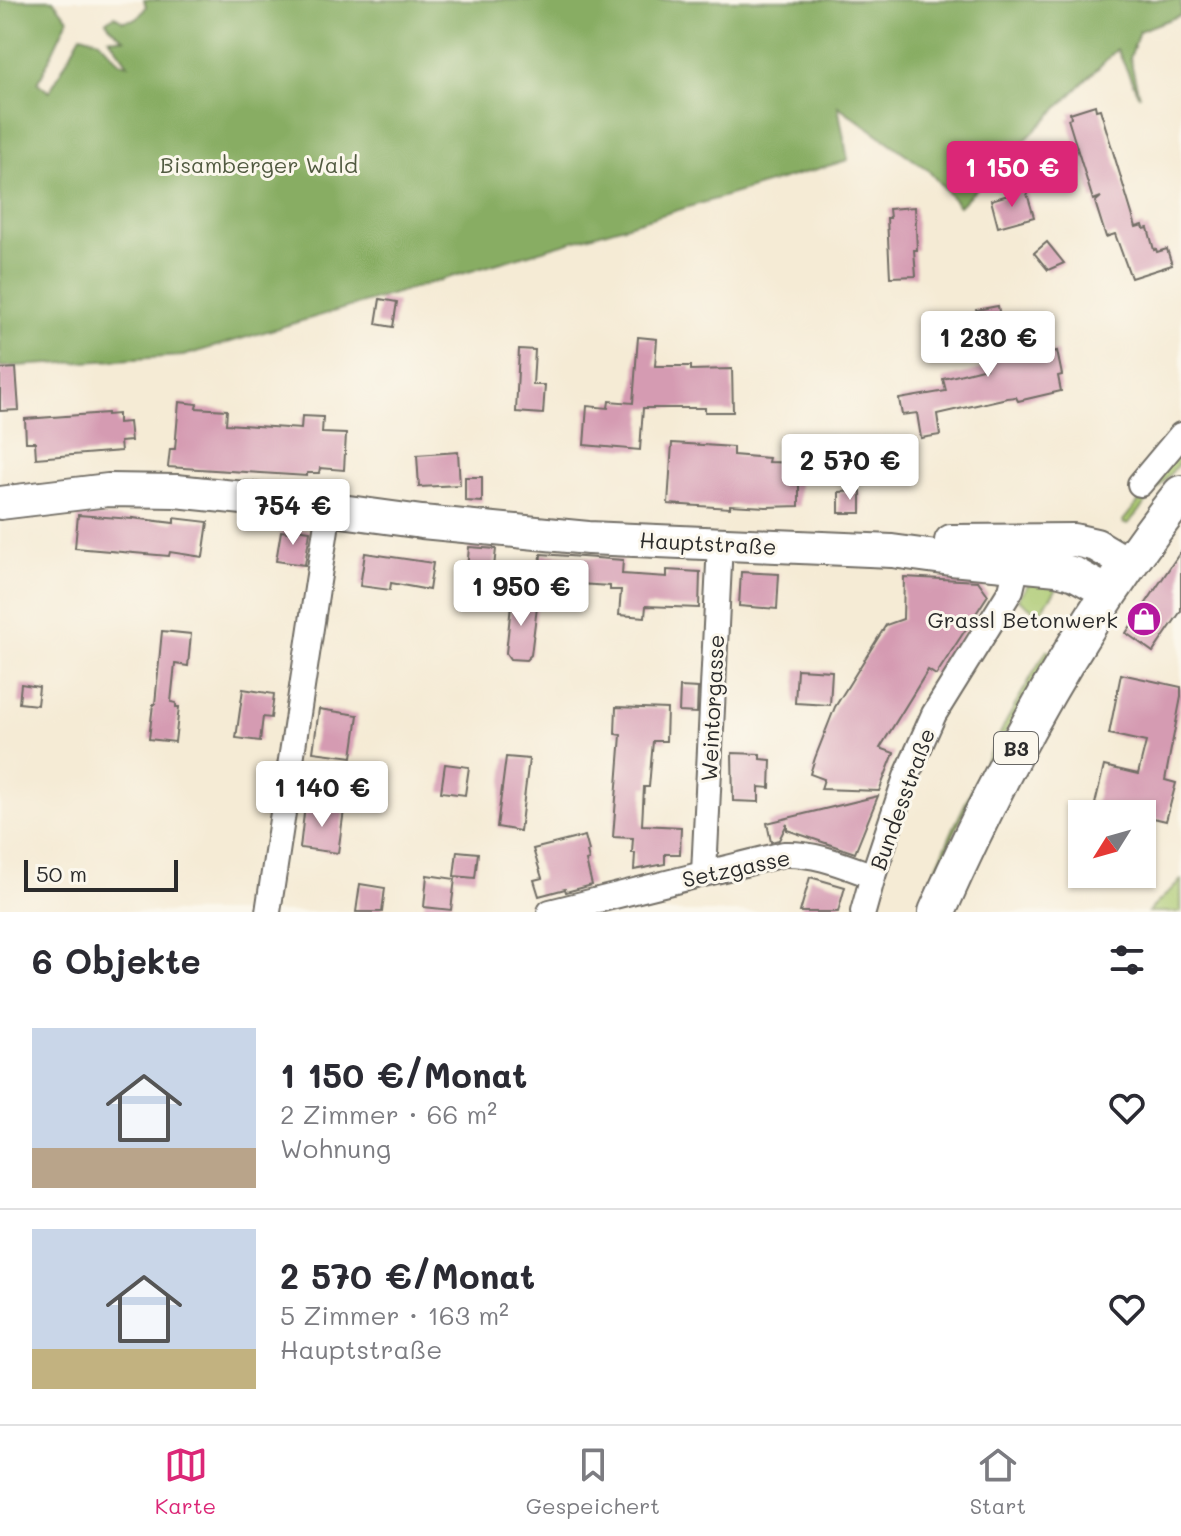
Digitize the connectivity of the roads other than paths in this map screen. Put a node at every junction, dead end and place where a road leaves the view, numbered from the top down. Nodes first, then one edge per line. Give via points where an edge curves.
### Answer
1 (1181, 435) edge
2 (1140, 484) dead end
3 (1181, 494) edge
4 (0, 503) edge
5 (329, 509) junction
6 (720, 543) junction
7 (892, 551) junction
8 (1017, 565) junction
9 (1119, 578) junction
10 (704, 873) junction
11 (873, 876) junction
12 (268, 912) edge
13 (550, 912) edge
14 (863, 912) edge
15 (937, 912) edge

1 - 2 street
3 - 9 main road, B3
4 - 5 main road, Hauptstraße via 142,490
5 - 6 main road, Hauptstraße via 588,538
5 - 12 street
6 - 7 main road, Hauptstraße
6 - 10 street, Weintorgasse
7 - 8 main road, Hauptstraße
7 - 9 main road, Hauptstraße via 952,541 1074,540 1096,545
8 - 9 main road, Hauptstraße
8 - 11 street, Bundesstraße via 1004,605 934,714 906,777
9 - 15 main road, B3 via 1019,743
10 - 11 street, Setzgasse via 796,854 819,856
10 - 13 street, Setzgasse
11 - 14 street, Bundesstraße

